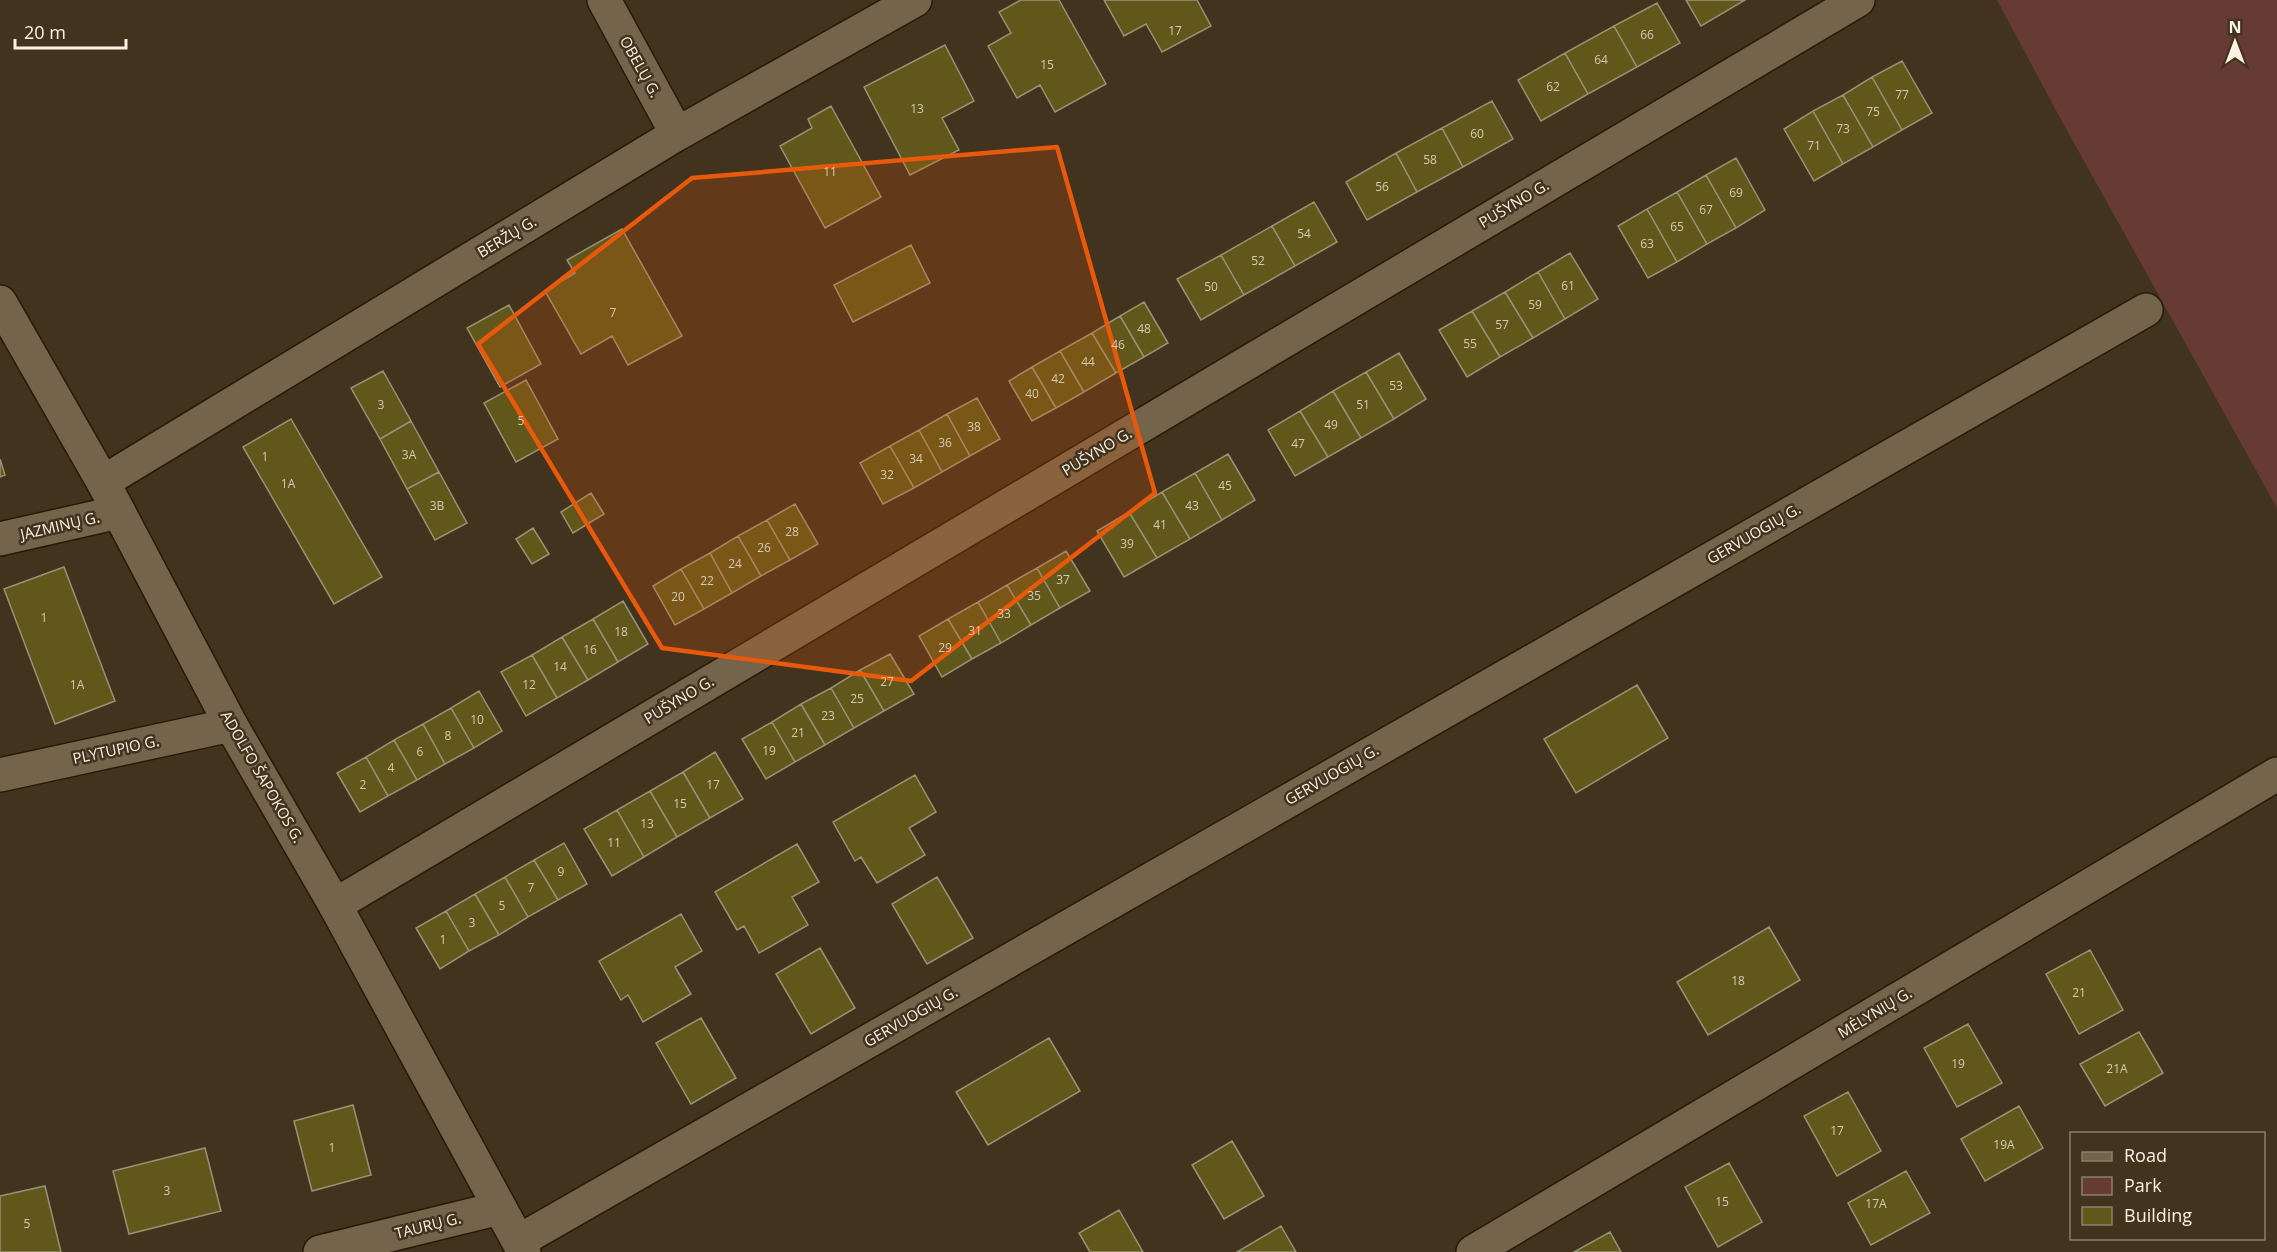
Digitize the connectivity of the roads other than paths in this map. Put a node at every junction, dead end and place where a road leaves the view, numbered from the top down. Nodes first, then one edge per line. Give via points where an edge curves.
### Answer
1 (604, 0) edge
2 (915, 0) edge
3 (1858, 0) edge
4 (677, 134) junction
5 (0, 302) edge
6 (2146, 310) dead end
7 (103, 482) junction
8 (119, 512) junction
9 (0, 539) edge
10 (231, 725) junction
11 (2277, 774) edge
12 (0, 776) edge
13 (335, 904) junction
14 (500, 1208) junction
15 (522, 1247) edge
16 (320, 1252) edge
17 (1473, 1252) edge

1 - 4 street, OBELŲ G.
2 - 4 street, BERŽŲ G.
3 - 13 street, PUŠYNO G.
4 - 7 street, BERŽŲ G.
5 - 7 street, ADOLFO ŠAPOKOS G.
6 - 15 street, GERVUOGIŲ G.
7 - 8 street, ADOLFO ŠAPOKOS G.
8 - 9 street, JAZMINŲ G.
8 - 10 street, ADOLFO ŠAPOKOS G.
10 - 12 street, PLYTUPIO G.
10 - 13 street, ADOLFO ŠAPOKOS G.
11 - 17 street, MĖLYNIŲ G.
13 - 14 street, ADOLFO ŠAPOKOS G.
14 - 15 street, ADOLFO ŠAPOKOS G.
14 - 16 street, TAURŲ G.

